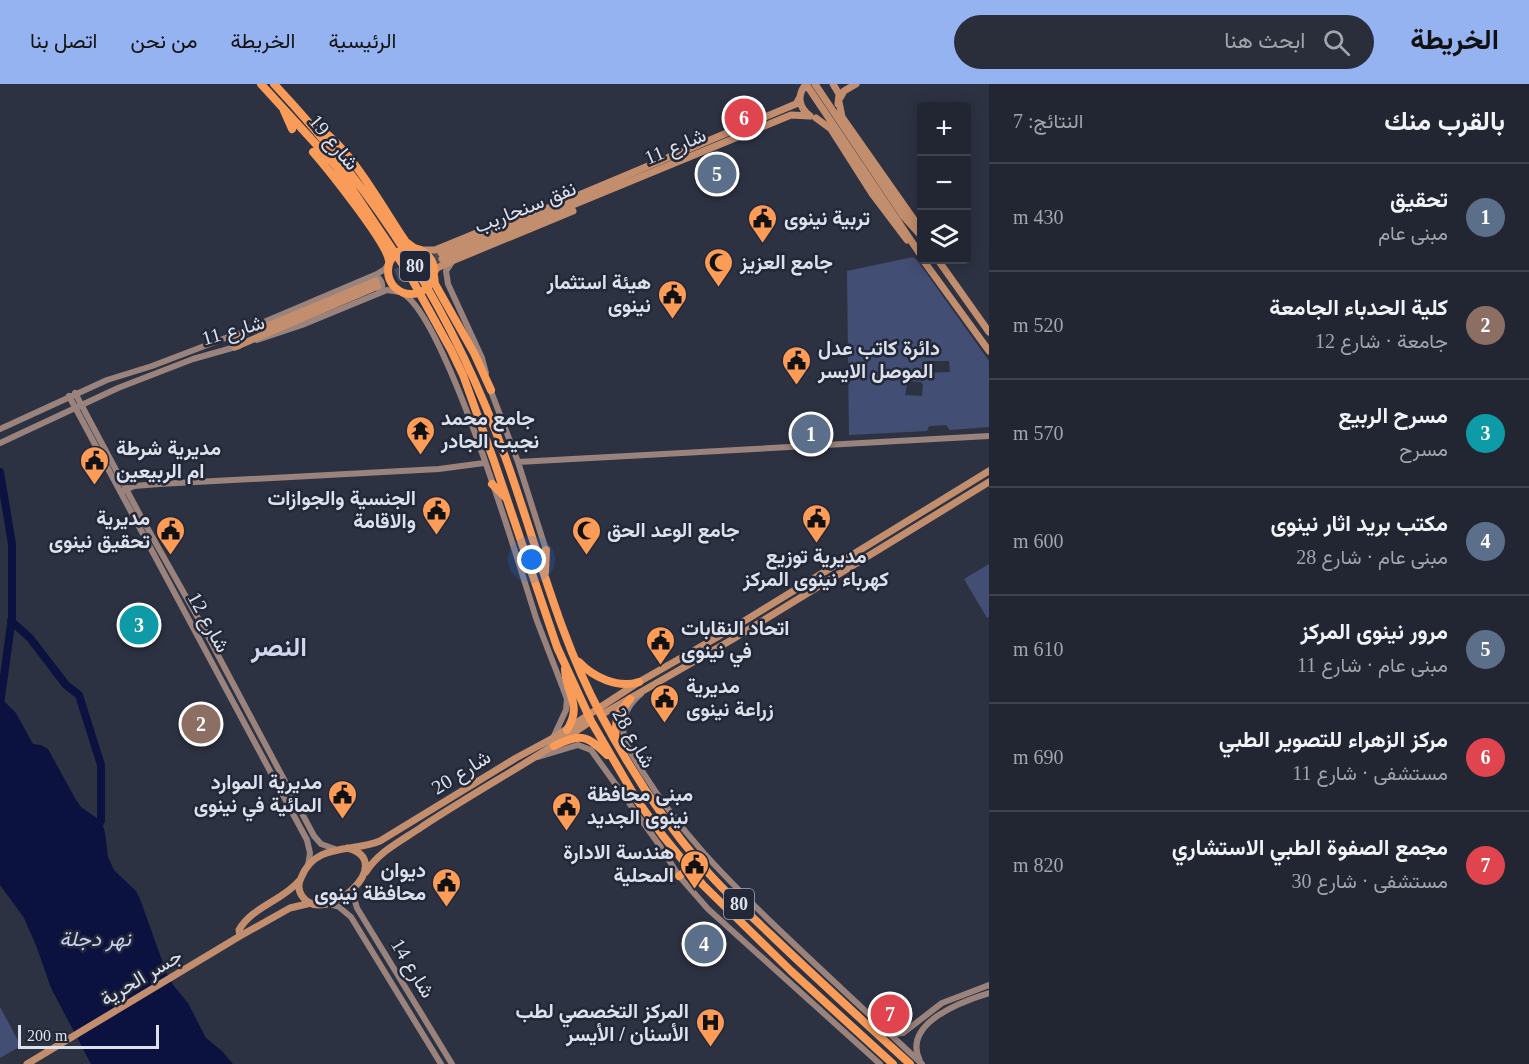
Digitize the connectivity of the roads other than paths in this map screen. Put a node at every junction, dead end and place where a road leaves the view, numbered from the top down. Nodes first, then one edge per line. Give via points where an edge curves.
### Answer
1 (261, 84) edge
2 (274, 84) edge
3 (798, 84) edge
4 (806, 84) edge
5 (815, 84) edge
6 (833, 84) edge
7 (856, 84) edge
8 (800, 95) junction
9 (839, 101) junction
10 (280, 105) junction
11 (813, 117) junction
12 (306, 119) junction
13 (292, 129) dead end
14 (313, 153) dead end
15 (618, 184) junction
16 (902, 219) junction
17 (917, 225) edge
18 (917, 233) edge
19 (446, 245) junction
20 (417, 249) junction
21 (917, 249) edge
22 (917, 252) edge
23 (441, 256) tunnel mouth
24 (453, 261) junction
25 (388, 263) junction
26 (926, 264) edge
27 (941, 264) edge
28 (434, 274) junction
29 (376, 284) junction
30 (401, 292) junction
31 (989, 332) edge
32 (231, 336) joint
33 (459, 345) joint
34 (236, 347) joint
35 (451, 350) joint
36 (989, 351) edge
37 (491, 390) junction
38 (72, 394) junction
39 (79, 406) junction
40 (0, 429) edge
41 (989, 436) edge
42 (0, 443) edge
43 (518, 462) junction
44 (484, 463) junction
45 (989, 471) edge
46 (989, 482) edge
47 (492, 484) junction
48 (123, 491) junction
49 (509, 502) junction
50 (546, 550) joint
51 (546, 577) junction
52 (191, 605) junction
53 (183, 610) junction
54 (573, 654) junction
55 (565, 665) junction
56 (639, 682) junction
57 (646, 690) junction
58 (241, 699) junction
59 (630, 699) junction
60 (234, 703) junction
61 (599, 712) junction
62 (590, 718) junction
63 (567, 730) junction
64 (554, 742) junction
65 (617, 742) junction
66 (529, 761) junction
67 (615, 764) junction
68 (348, 848) junction
69 (334, 849) junction
70 (703, 860) junction
71 (308, 866) junction
72 (689, 870) junction
73 (364, 874) junction
74 (679, 876) junction
75 (301, 878) junction
76 (355, 888) junction
77 (313, 903) junction
78 (325, 903) junction
79 (240, 936) junction
80 (799, 962) junction
81 (791, 971) junction
82 (989, 985) edge
83 (989, 993) edge
84 (858, 1010) junction
85 (879, 1024) junction
86 (843, 1025) junction
87 (27, 1064) edge
88 (441, 1064) edge
89 (452, 1064) edge
90 (880, 1064) edge
91 (892, 1064) edge
92 (910, 1064) edge
93 (922, 1064) edge

1 - 10 highway, شارع 19 / 80
2 - 12 highway, شارع 19 / 80
3 - 8 main road
4 - 8 main road
4 - 16 main road
5 - 16 main road
6 - 9 main road
7 - 9 main road via 844,91
8 - 11 main road via 802,108
8 - 15 main road, شارع 11 via 796,104
9 - 11 main road via 828,116
9 - 17 main road via 839,111
10 - 13 highway
10 - 35 highway, شارع 19 / 80 via 334,164 357,196 414,282
11 - 15 main road, شارع 11 via 791,115
11 - 22 main road via 831,129 873,195
12 - 20 highway via 332,137 406,242
12 - 33 highway, شارع 19 / 80 via 364,191 427,285
14 - 25 highway via 385,249
15 - 19 main road via 594,187
15 - 23 main road, نفق سنحاريب
15 - 24 main road via 600,199
16 - 18 main road
16 - 21 main road
19 - 20 main road via 430,251
19 - 24 main road via 438,256 444,262
20 - 25 highway via 399,250
20 - 28 highway via 430,258
24 - 28 main road via 437,268
24 - 37 main road via 446,268 446,277 482,358
25 - 29 main road
25 - 30 highway via 389,279
26 - 36 main road
27 - 31 main road
28 - 30 highway via 424,290
28 - 37 highway via 440,294
29 - 30 main road
29 - 32 main road via 265,327
29 - 34 main road
30 - 44 main road via 412,299 428,324 456,383
32 - 38 main road, شارع 11
33 - 51 highway, شارع 28 / 80 via 507,461
34 - 39 main road, شارع 11 via 193,359
35 - 49 highway, شارع 28 / 80
37 - 43 main road
38 - 39 main road, شارع 12
38 - 40 main road, شارع 11
39 - 42 main road, شارع 11
39 - 48 main road, شارع 12
41 - 43 main road
43 - 50 main road
44 - 47 main road
44 - 48 main road via 439,469 134,486
45 - 56 main road
46 - 57 main road
47 - 49 highway
47 - 64 main road via 567,702
48 - 52 main road, شارع 12
48 - 53 main road, شارع 12
49 - 55 highway, شارع 28 / 80
50 - 51 highway
51 - 54 highway, شارع 28 / 80
52 - 53 main road
52 - 58 main road, شارع 12
53 - 60 main road, شارع 12
54 - 56 highway via 598,677 623,684
54 - 61 highway, شارع 28 / 80
55 - 62 highway, شارع 28 / 80
55 - 63 highway via 575,707
56 - 61 main road
57 - 59 main road
57 - 70 main road via 628,708 623,729 629,748
58 - 60 main road
58 - 69 main road, شارع 12 via 316,839
59 - 61 main road
59 - 65 highway via 617,716
60 - 71 main road, شارع 12 via 307,840
61 - 62 highway
61 - 65 highway, شارع 28 / 80
62 - 63 main road, شارع 20
62 - 64 main road, شارع 20
62 - 67 highway, شارع 28 / 80
63 - 64 main road, شارع 20
64 - 66 main road, شارع 20
64 - 67 highway via 587,738
64 - 68 main road, شارع 20 via 516,758 380,841
65 - 70 highway, شارع 28 / 80 via 649,795
66 - 73 main road, شارع 20 via 383,853
66 - 74 main road via 572,747 591,750
67 - 72 highway, شارع 28 / 80
68 - 69 main road
68 - 73 main road via 361,855
69 - 71 main road
70 - 80 highway, شارع 28 / 80 via 732,897
70 - 84 main road
71 - 75 main road
72 - 74 highway
72 - 81 highway, شارع 28 / 80
73 - 76 main road
74 - 86 main road via 731,932
75 - 77 main road via 300,894
75 - 79 main road, جسر الحرية via 284,895 247,919 239,930
76 - 78 main road via 344,897
76 - 89 main road, شارع 14 via 357,908
77 - 78 main road
77 - 79 main road, جسر الحرية via 290,908
78 - 88 main road, شارع 14 via 351,916
79 - 87 main road, جسر الحرية
80 - 81 highway
80 - 84 highway, شارع 28 / 80
81 - 86 highway, شارع 28 / 80
82 - 85 main road via 942,1003 903,1033 891,1033
83 - 93 main road via 950,1008 927,1024 916,1046
84 - 85 main road
84 - 92 highway, شارع 28 / 80
85 - 93 main road
86 - 90 main road
86 - 91 highway, شارع 28 / 80

